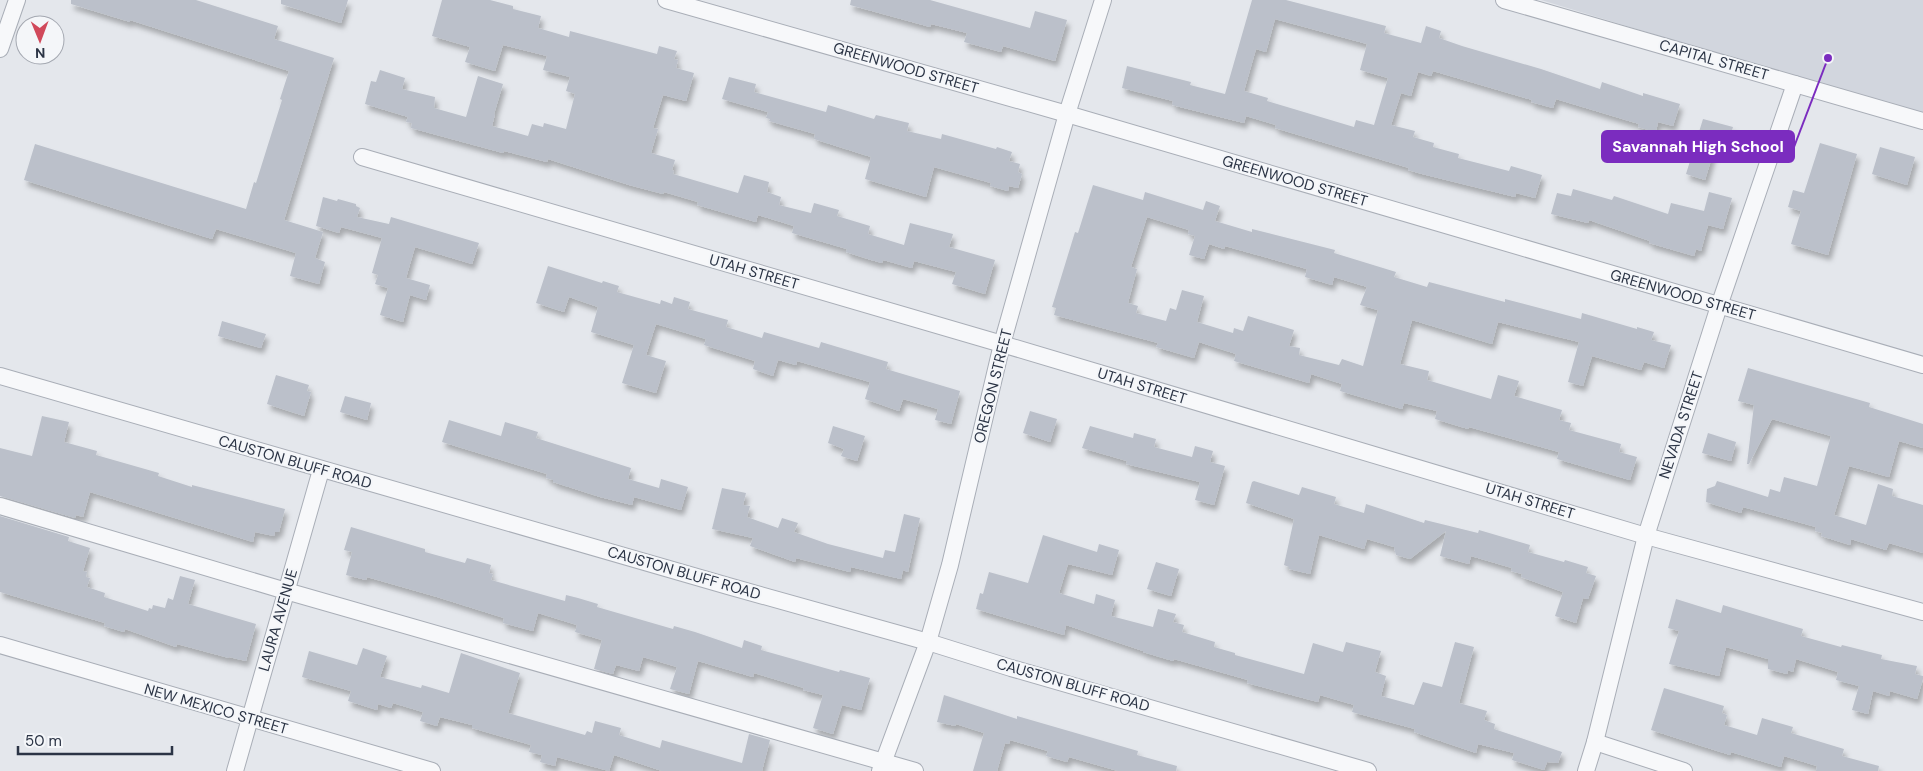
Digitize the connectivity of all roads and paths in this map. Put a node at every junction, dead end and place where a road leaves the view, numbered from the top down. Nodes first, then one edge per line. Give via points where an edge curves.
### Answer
1 (17, 0) edge
2 (666, 0) edge
3 (1103, 0) edge
4 (1504, 0) edge
5 (0, 50) edge
6 (1795, 84) junction
7 (1068, 114) junction
8 (1923, 121) edge
9 (362, 157) dead end
10 (1719, 306) junction
11 (1002, 344) junction
12 (1923, 365) edge
13 (0, 376) edge
14 (322, 470) junction
15 (0, 506) edge
16 (1646, 536) junction
17 (286, 591) junction
18 (1923, 612) edge
19 (928, 642) junction
20 (0, 645) edge
21 (249, 719) junction
22 (1594, 742) junction
23 (882, 766) edge
24 (235, 771) edge
25 (432, 771) edge
26 (915, 771) edge
27 (1368, 771) edge
28 (1586, 771) edge
29 (1684, 771) edge

1 - 5 street
2 - 7 street, GREENWOOD STREET
3 - 7 street, OREGON STREET
4 - 6 street, CAPITAL STREET
6 - 8 street, CAPITAL STREET
6 - 10 street, NEVADA STREET
7 - 10 street, GREENWOOD STREET
7 - 11 street, OREGON STREET
9 - 11 street, UTAH STREET
10 - 12 street, GREENWOOD STREET
10 - 16 street, NEVADA STREET
11 - 16 street, UTAH STREET
11 - 19 street, OREGON STREET via 950,565
13 - 14 street, CAUSTON BLUFF ROAD
14 - 17 street, LAURA AVENUE
14 - 19 street, CAUSTON BLUFF ROAD
15 - 17 street
16 - 18 street, UTAH STREET
16 - 22 street, NEVADA STREET
17 - 21 street, LAURA AVENUE
17 - 23 street
19 - 23 street, OREGON STREET
19 - 27 street, CAUSTON BLUFF ROAD
20 - 21 street, NEW MEXICO STREET
21 - 24 street, LAURA AVENUE
21 - 25 street, NEW MEXICO STREET
22 - 28 street, NEVADA STREET
22 - 29 street
23 - 26 street

